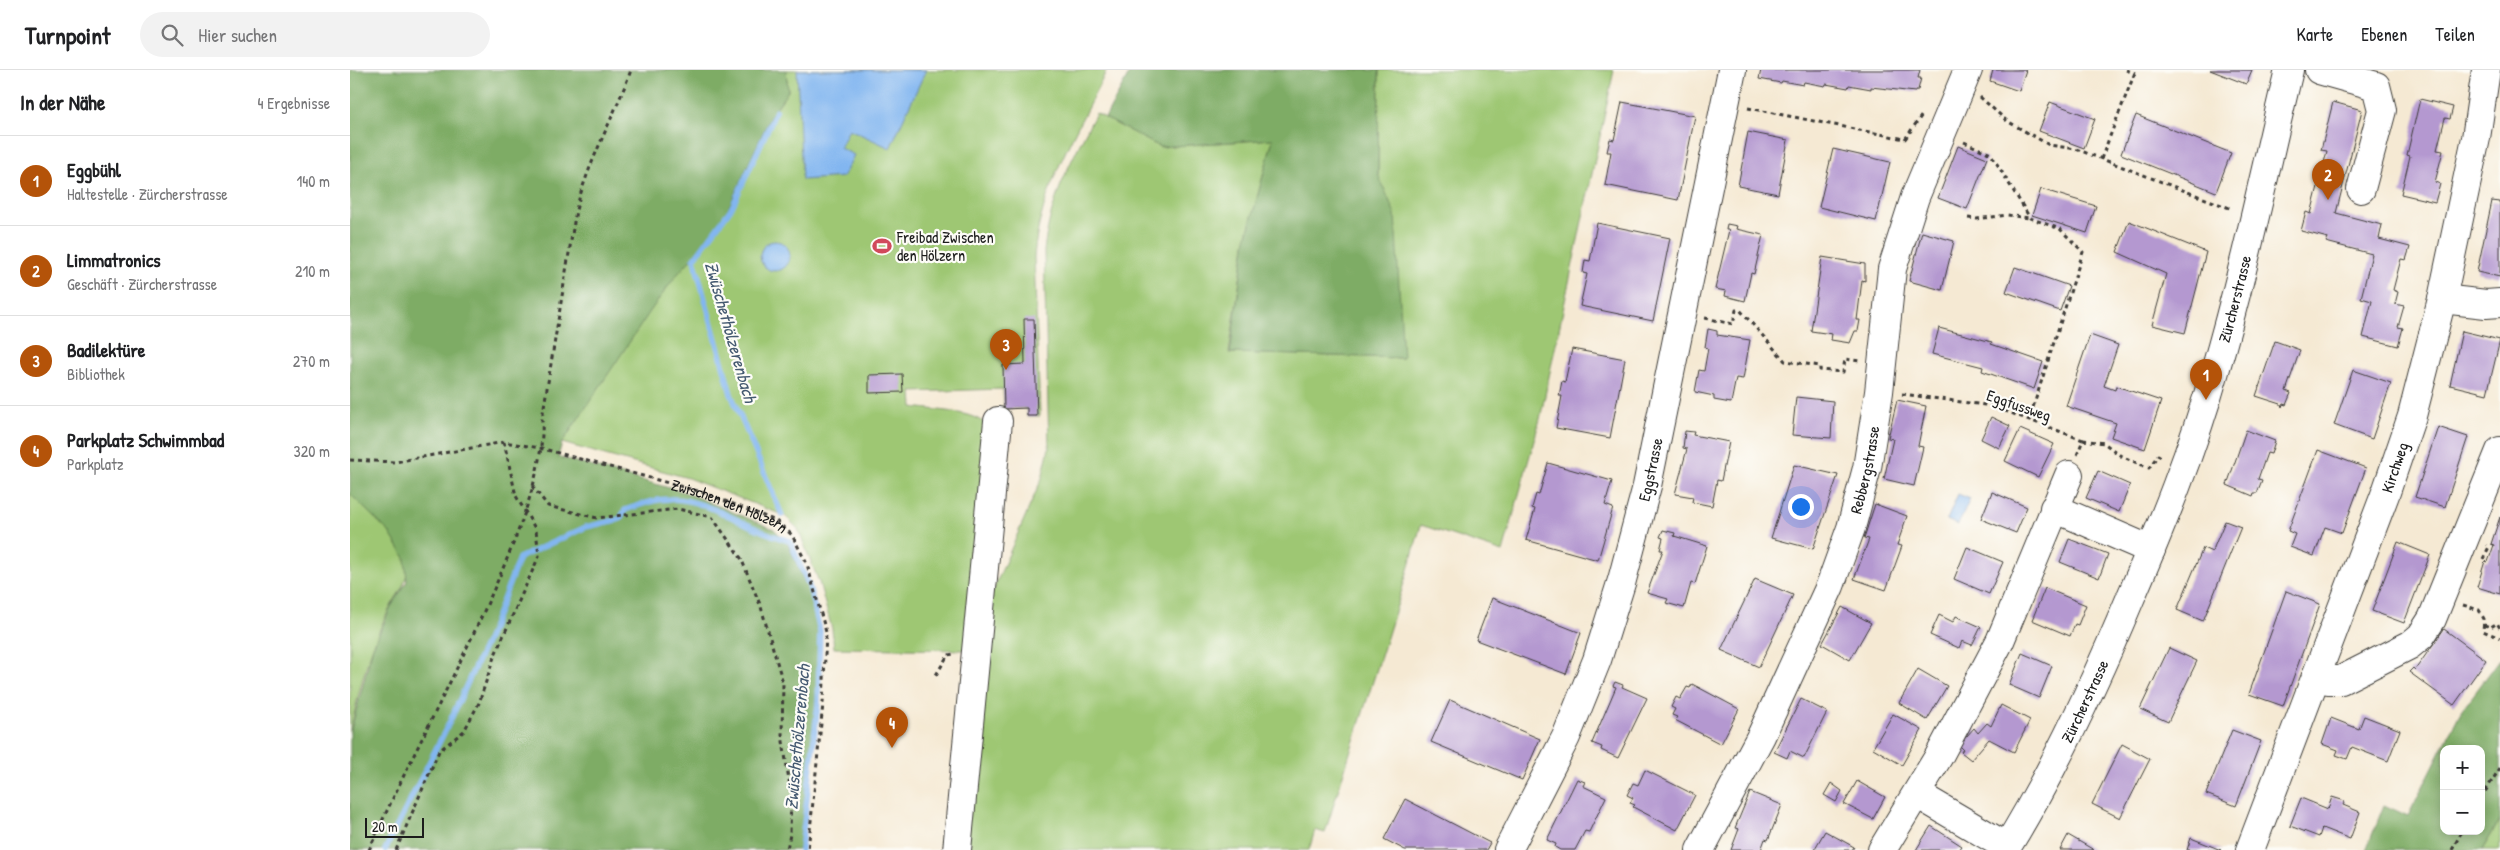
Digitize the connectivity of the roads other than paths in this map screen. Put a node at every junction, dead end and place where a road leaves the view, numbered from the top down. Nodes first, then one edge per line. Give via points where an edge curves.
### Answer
1 (1732, 70) edge
2 (2289, 70) edge
3 (2319, 70) edge
4 (2486, 70) edge
5 (1966, 76) edge
6 (2360, 189) dead end
7 (2442, 299) junction
8 (2500, 303) edge
9 (998, 421) dead end
10 (2500, 451) edge
11 (2069, 475) road end
12 (2054, 508) junction
13 (2151, 550) junction
14 (2316, 676) junction
15 (1917, 794) junction
16 (2006, 849) edge
17 (956, 850) edge
18 (1508, 850) edge
19 (1700, 850) edge
20 (1882, 850) edge
21 (2250, 850) edge

1 - 18 street, Eggstrasse via 1647,486 1622,580 1566,737
2 - 13 street, Zürcherstrasse via 2215,373 2185,464
3 - 6 street via 2376,86 2382,110
4 - 7 street, Kirchweg via 2476,138
5 - 19 street, Rebbergstrasse via 1915,197 1892,269 1879,392 1851,528 1830,586 1761,736
7 - 8 street
7 - 14 street, Kirchweg via 2412,416
9 - 17 street
10 - 14 street via 2429,626 2421,636 2410,645 2341,680
11 - 12 street
12 - 13 street
12 - 15 street via 2000,641
13 - 16 street, Zürcherstrasse via 2096,678
14 - 21 street, Kirchweg
15 - 16 street, Zürcherstrasse
15 - 20 street

